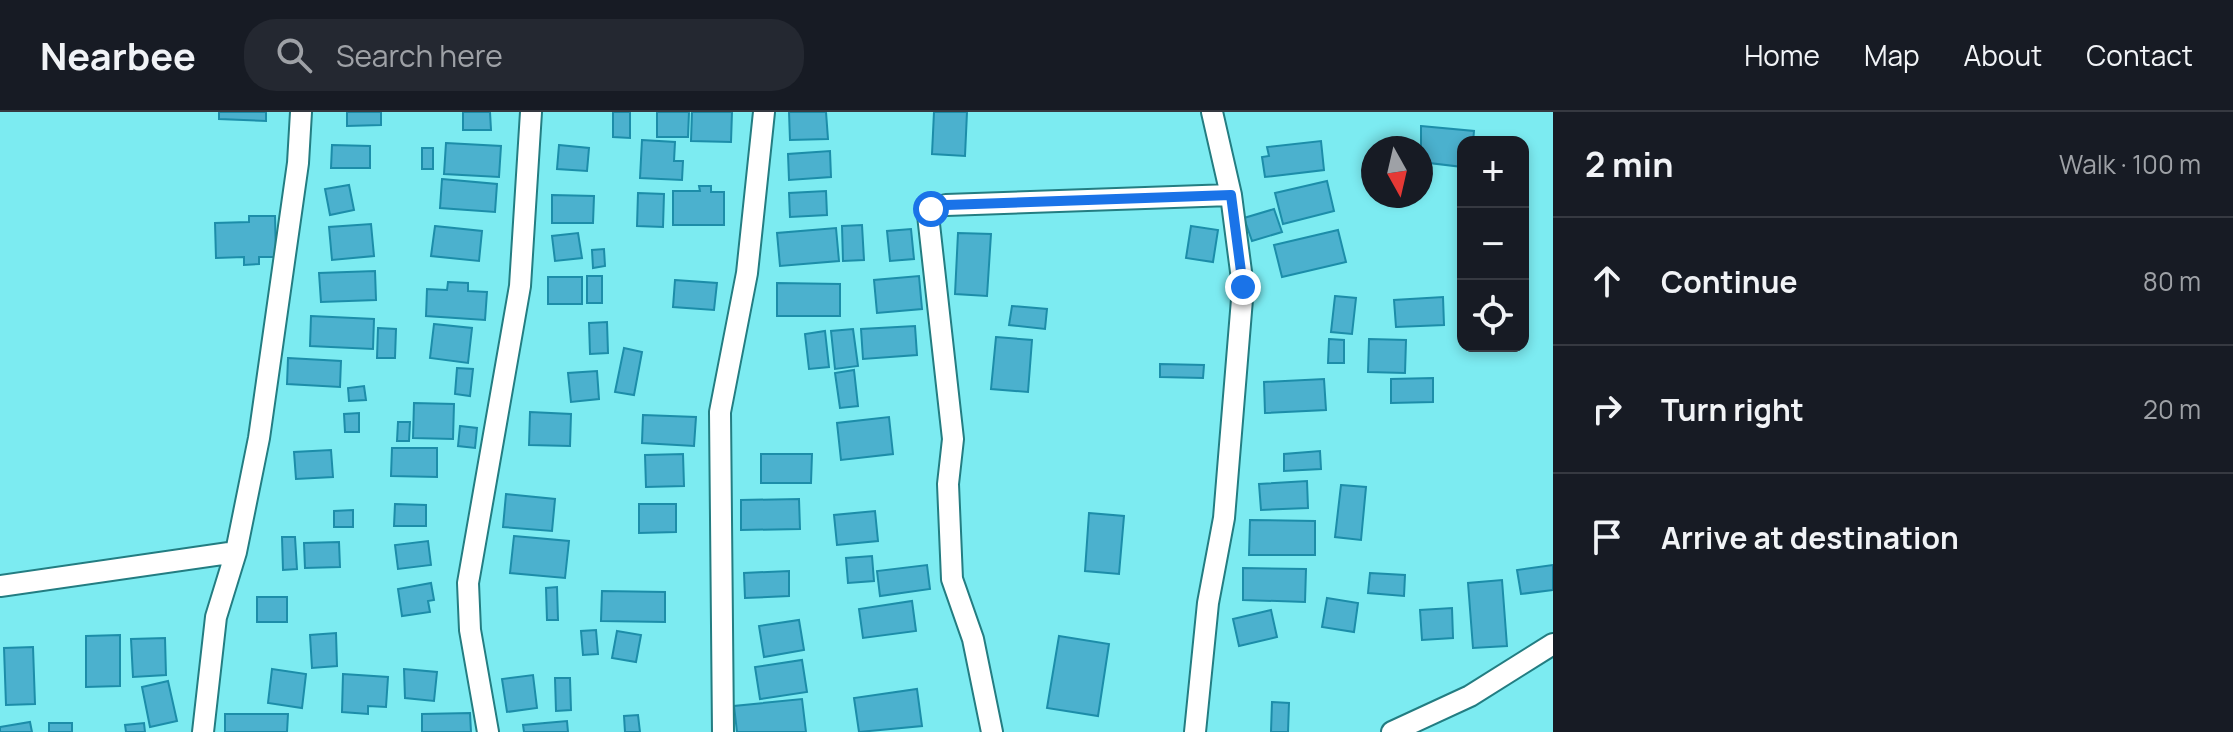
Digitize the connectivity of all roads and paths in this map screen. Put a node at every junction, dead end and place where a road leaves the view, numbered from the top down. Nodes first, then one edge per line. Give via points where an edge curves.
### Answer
1 (301, 112) edge
2 (531, 112) edge
3 (764, 112) edge
4 (1212, 112) edge
5 (1231, 195) junction
6 (236, 552) junction
7 (0, 586) edge
8 (1553, 644) edge
9 (203, 732) edge
10 (488, 732) edge
11 (723, 732) edge
12 (992, 732) edge
13 (1195, 732) edge
14 (1392, 732) edge

1 - 6 street via 259,438
2 - 10 street via 520,286 468,583 470,630
3 - 11 street via 747,273 720,412
4 - 5 street
5 - 12 street via 946,205 928,215 953,439 948,484 952,579 973,639
5 - 13 street via 1243,287 1238,374
6 - 7 street
6 - 9 street via 216,617
8 - 14 street via 1470,696

